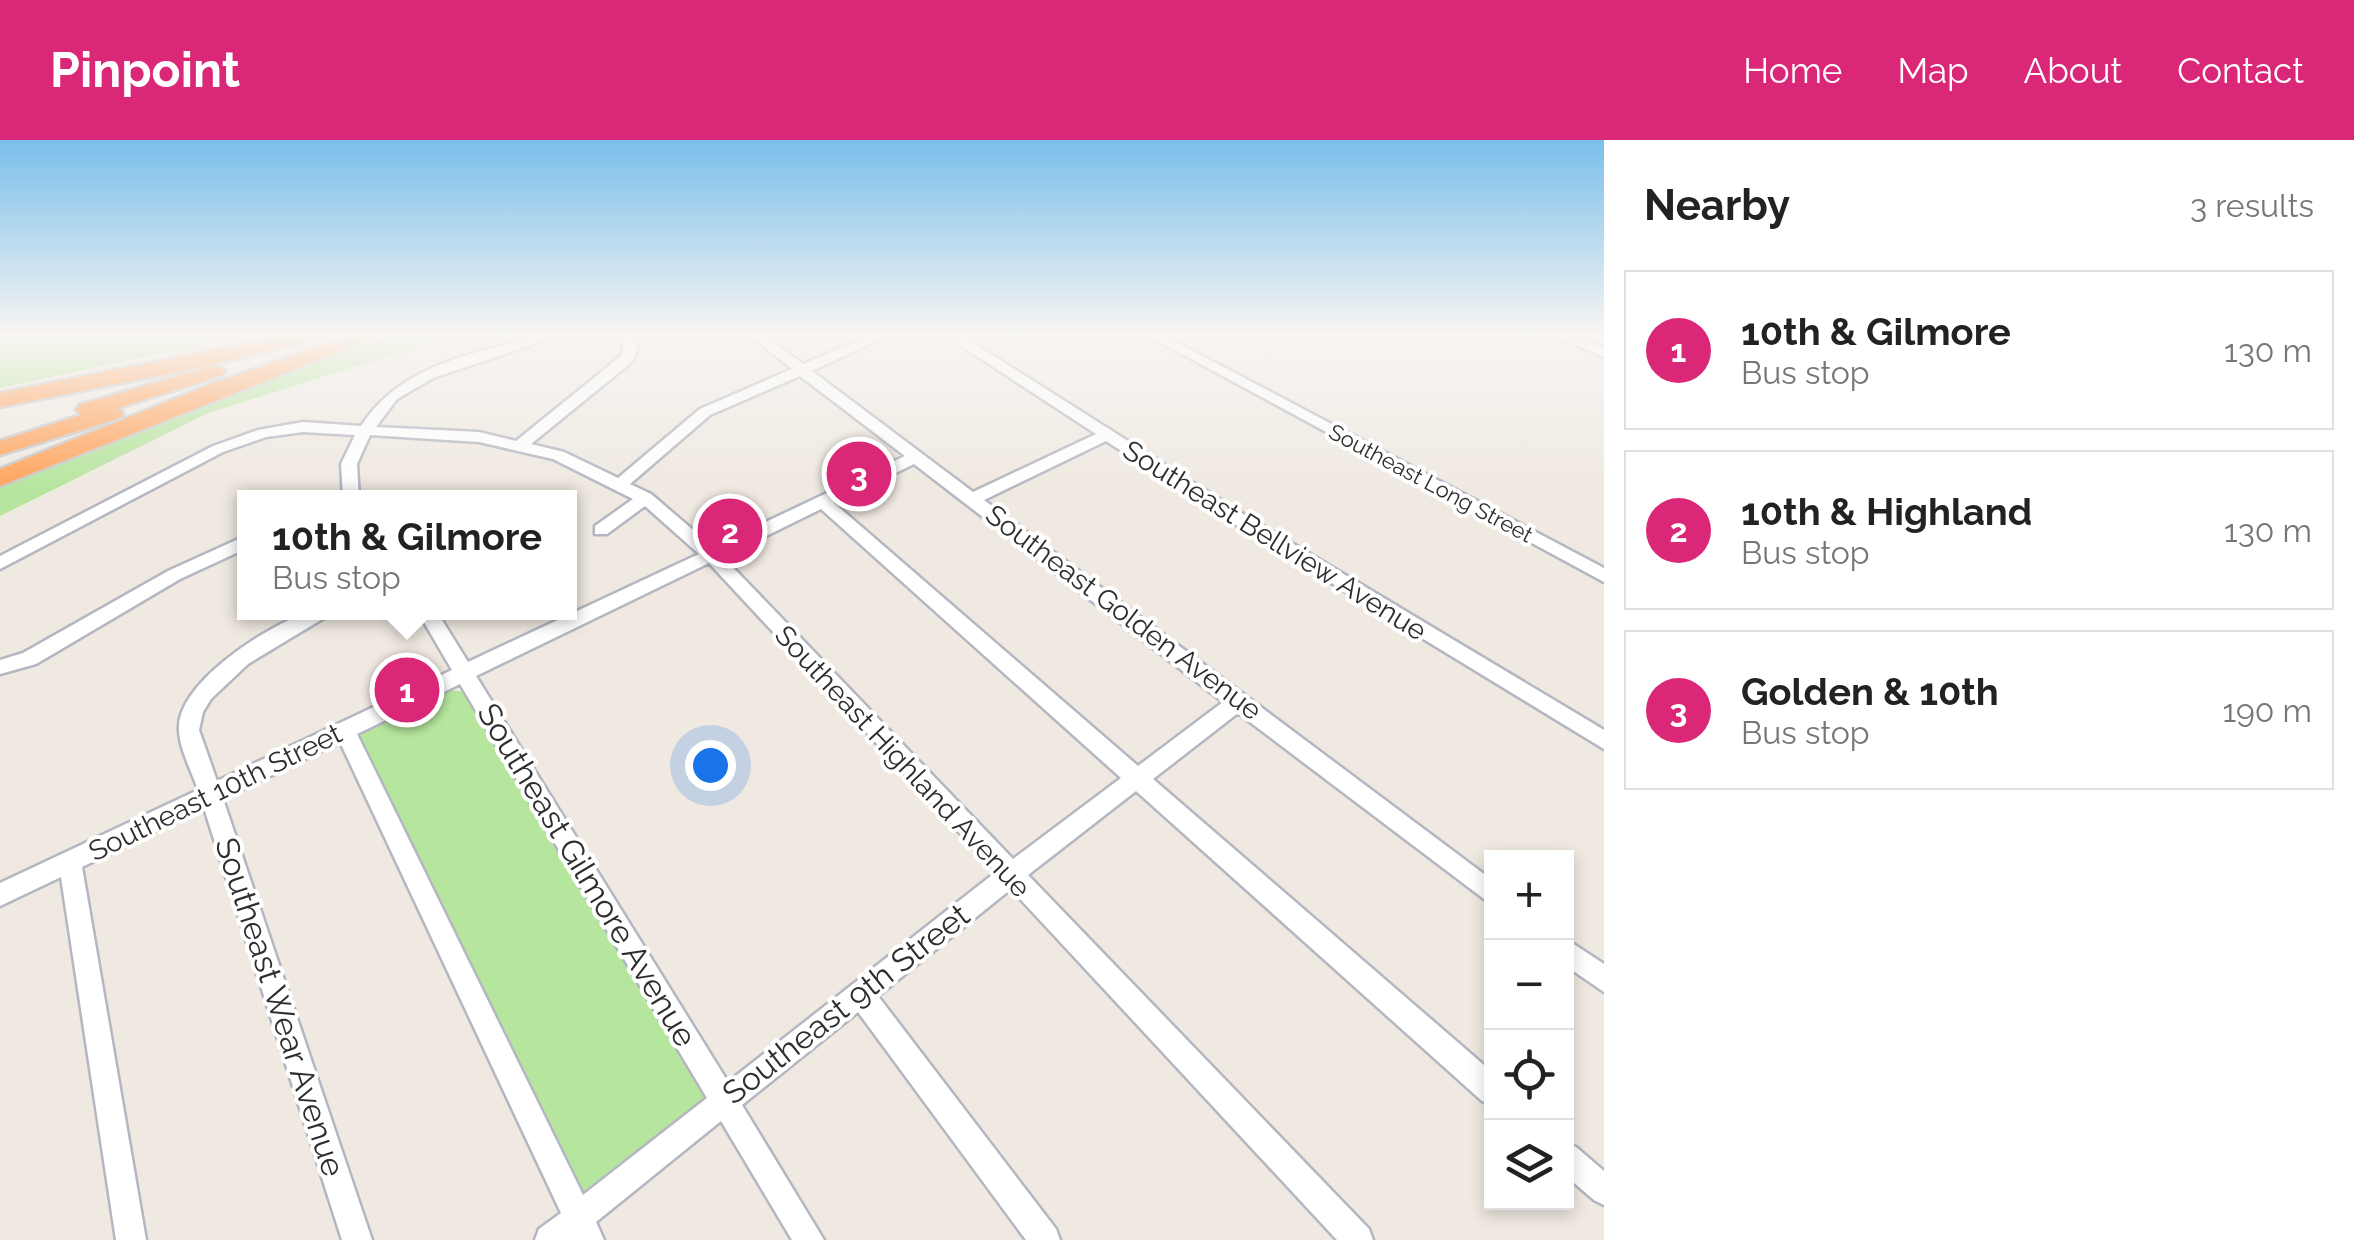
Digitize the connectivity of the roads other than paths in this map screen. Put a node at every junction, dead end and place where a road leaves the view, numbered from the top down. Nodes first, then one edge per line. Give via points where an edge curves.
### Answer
1 (76, 385) edge
2 (168, 385) edge
3 (204, 385) edge
4 (230, 385) edge
5 (410, 385) edge
6 (594, 385) edge
7 (767, 385) edge
8 (823, 385) edge
9 (1029, 385) edge
10 (1248, 385) edge
11 (0, 400) edge
12 (366, 430) junction
13 (1106, 435) junction
14 (0, 436) edge
15 (522, 444) junction
16 (0, 448) edge
17 (918, 456) junction
18 (0, 478) edge
19 (621, 484) junction
20 (350, 490) edge
21 (645, 498) junction
22 (974, 498) junction
23 (822, 501) junction
24 (601, 530) dead end
25 (237, 545) edge
26 (710, 554) junction
27 (0, 563) edge
28 (1604, 576) edge
29 (577, 618) edge
30 (309, 620) edge
31 (433, 620) edge
32 (574, 620) edge
33 (0, 667) edge
34 (466, 672) junction
35 (1240, 700) junction
36 (345, 730) junction
37 (1604, 740) edge
38 (1136, 778) junction
39 (210, 794) junction
40 (70, 862) junction
41 (1010, 875) junction
42 (1484, 888) edge
43 (0, 896) edge
44 (1574, 957) edge
45 (1604, 979) edge
46 (860, 993) junction
47 (1484, 1084) edge
48 (724, 1100) junction
49 (1574, 1164) edge
50 (1604, 1190) edge
51 (584, 1228) edge
52 (131, 1240) edge
53 (357, 1240) edge
54 (550, 1240) edge
55 (808, 1240) edge
56 (1046, 1240) edge
57 (1358, 1240) edge

1 - 11 highway
2 - 14 highway
3 - 16 highway
4 - 18 highway
5 - 12 street via 381,407
6 - 15 street
7 - 19 street via 705,412
8 - 17 street, Southeast Golden Avenue
9 - 13 street, Southeast Bellview Avenue
10 - 28 street, Southeast Long Street
12 - 15 street, Southeast Highland Avenue
12 - 20 street via 347,468
12 - 27 street, Southeast Highland Avenue via 297,427 232,443
13 - 22 street
13 - 37 street, Southeast Bellview Avenue
15 - 19 street, Southeast Highland Avenue
17 - 22 street, Southeast Golden Avenue
17 - 23 street, Southeast 10th Street
19 - 21 street, Southeast Highland Avenue
21 - 24 street
21 - 26 street, Southeast Highland Avenue
22 - 35 street, Southeast Golden Avenue
23 - 26 street, Southeast 10th Street
23 - 38 street
25 - 33 street via 22,662
26 - 29 street, Southeast 10th Street
26 - 41 street, Southeast Highland Avenue
30 - 39 street, Southeast Wear Avenue via 228,672 196,702 189,721
31 - 34 street, Southeast Gilmore Avenue
32 - 34 street, Southeast 10th Street
34 - 36 street, Southeast 10th Street
34 - 48 street, Southeast Gilmore Avenue
35 - 38 street, Southeast 9th Street
35 - 42 street, Southeast Golden Avenue
36 - 39 street, Southeast 10th Street
36 - 51 street
38 - 41 street, Southeast 9th Street
38 - 47 street
39 - 40 street, Southeast 10th Street
39 - 53 street, Southeast Wear Avenue
40 - 43 street, Southeast 10th Street
40 - 52 street
41 - 46 street, Southeast 9th Street
41 - 57 street, Southeast Highland Avenue
44 - 45 street
46 - 48 street, Southeast 9th Street
46 - 56 street
48 - 51 street, Southeast 9th Street
48 - 55 street, Southeast Gilmore Avenue
49 - 50 street
51 - 54 street, Southeast 9th Street

